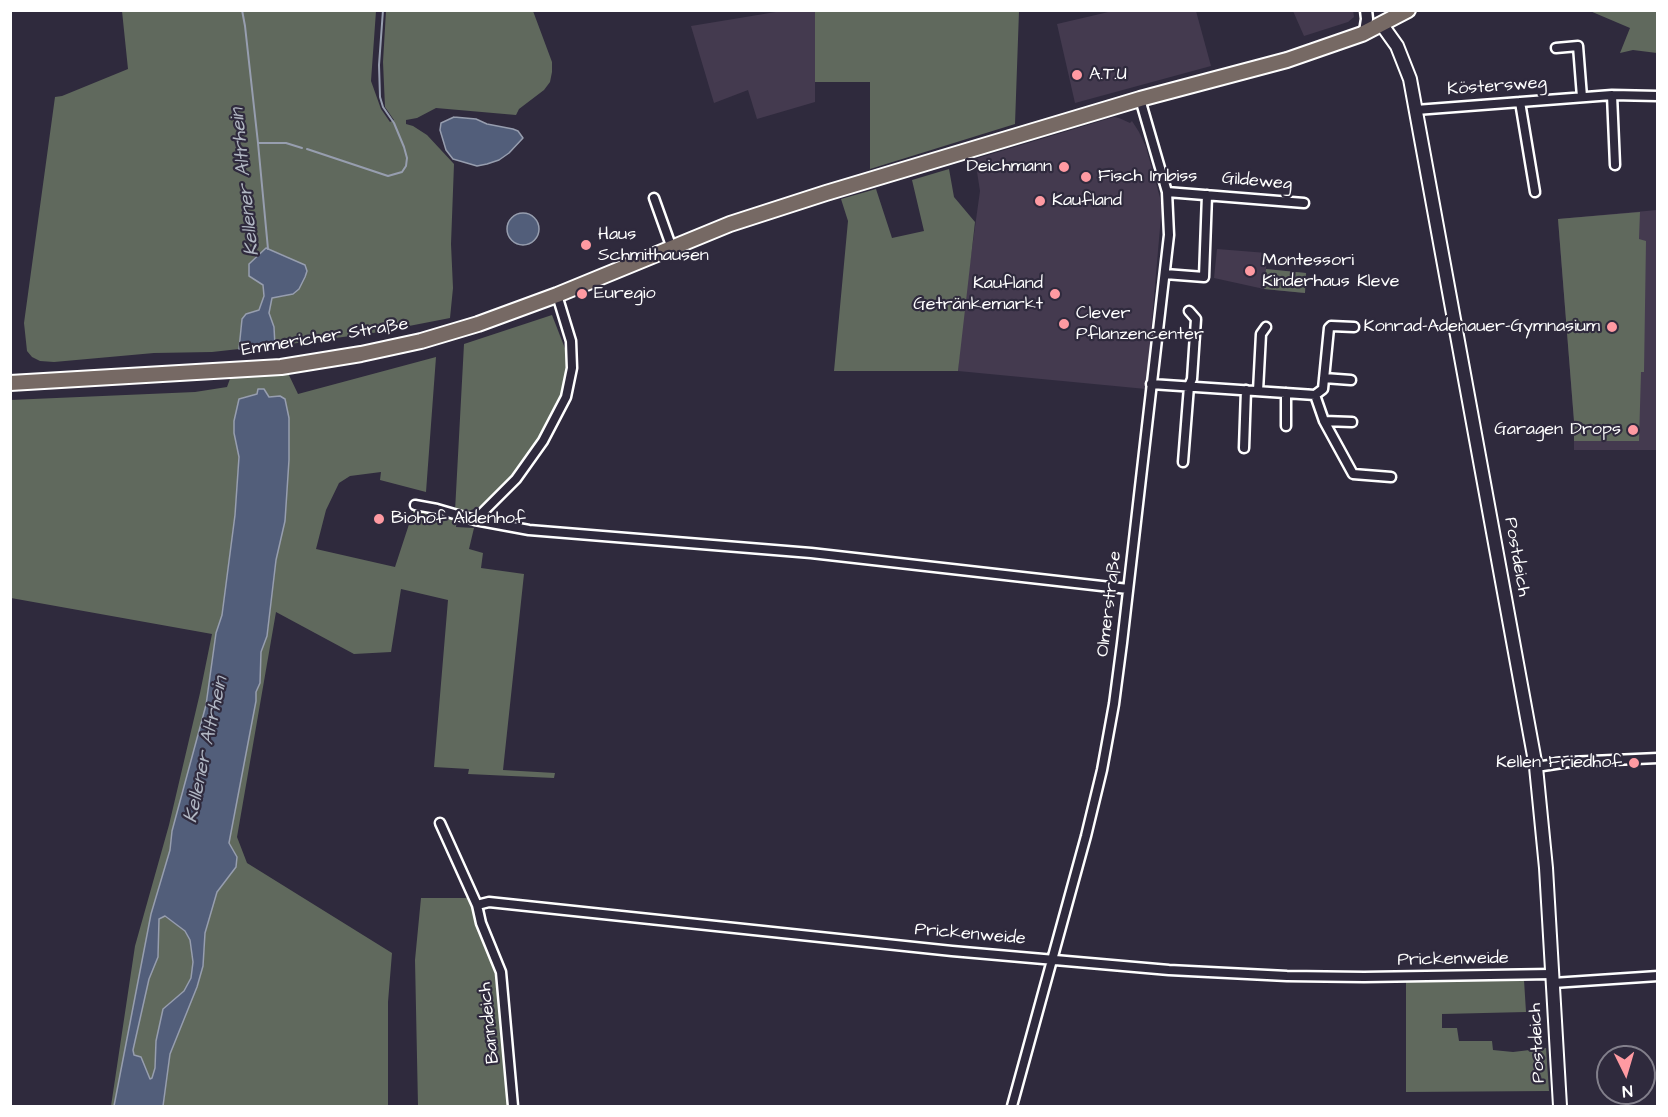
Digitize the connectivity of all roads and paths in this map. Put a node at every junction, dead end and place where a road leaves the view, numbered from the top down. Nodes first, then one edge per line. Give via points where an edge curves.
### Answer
1 (1367, 10) edge
2 (1408, 10) edge
3 (1382, 25) junction
4 (1365, 32) junction
5 (1556, 48) dead end
6 (1612, 95) junction
7 (1658, 96) edge
8 (1582, 98) junction
9 (1140, 99) junction
10 (1520, 102) junction
11 (1416, 110) junction
12 (1615, 165) dead end
13 (1167, 192) junction
14 (1535, 192) dead end
15 (1207, 195) junction
16 (654, 198) dead end
17 (1304, 203) dead end
18 (673, 251) junction
19 (1165, 274) junction
20 (557, 295) junction
21 (1189, 311) dead end
22 (1266, 327) dead end
23 (1354, 327) dead end
24 (1324, 378) junction
25 (1351, 380) dead end
26 (10, 383) edge
27 (1151, 384) junction
28 (1188, 386) junction
29 (1246, 390) junction
30 (1258, 391) junction
31 (1286, 393) junction
32 (1316, 396) junction
33 (1324, 421) junction
34 (1352, 422) dead end
35 (1286, 426) dead end
36 (1244, 448) dead end
37 (1183, 462) dead end
38 (1391, 477) dead end
39 (415, 504) dead end
40 (475, 520) junction
41 (1128, 589) junction
42 (1658, 758) edge
43 (1536, 767) junction
44 (440, 823) dead end
45 (477, 905) junction
46 (1053, 960) junction
47 (1658, 976) edge
48 (1552, 979) junction
49 (513, 1107) edge
50 (1012, 1107) edge
51 (1560, 1107) edge

1 - 3 street
1 - 4 street
2 - 3 main road, Emmericher Straße
3 - 4 main road, Emmericher Straße
3 - 11 main road, Postdeich via 1404,60
4 - 9 main road, Emmericher Straße via 1287,60
5 - 8 street, Köstersweg via 1578,46
6 - 7 street, Köstersweg
6 - 8 street, Köstersweg
6 - 12 street
8 - 10 street, Köstersweg
9 - 13 street, Olmerstraße
9 - 18 main road, Emmericher Straße via 730,224
10 - 11 street, Köstersweg
10 - 14 street
11 - 43 main road, Postdeich
13 - 15 street, Gildeweg
13 - 19 street, Olmerstraße via 1169,235
15 - 17 street, Gildeweg
15 - 19 street, Gildeweg via 1204,278
16 - 18 street
18 - 20 main road, Emmericher Straße
19 - 27 street, Olmerstraße
20 - 26 main road, Emmericher Straße via 421,341 321,361 245,370
20 - 40 street via 571,341 572,368 566,397 543,441 516,479
21 - 28 street via 1196,319 1192,379
22 - 30 street via 1262,334
23 - 24 street via 1329,327
24 - 25 street
24 - 32 street via 1323,389
27 - 28 street
27 - 41 street, Olmerstraße
28 - 29 street
28 - 37 street
29 - 30 street
29 - 36 street
30 - 31 street
31 - 32 street
31 - 35 street
32 - 33 street
33 - 34 street
33 - 38 street via 1353,474
39 - 40 street
40 - 41 street via 530,530 811,553
41 - 46 street, Olmerstraße via 1102,771
42 - 43 street
43 - 48 main road, Postdeich
44 - 45 street
45 - 46 street, Prickenweide via 489,902
45 - 49 street, Banndeich via 501,972
46 - 48 street, Prickenweide via 1287,976
46 - 50 street, Olmerstraße
47 - 48 street, Prickenweide
48 - 51 main road, Postdeich

